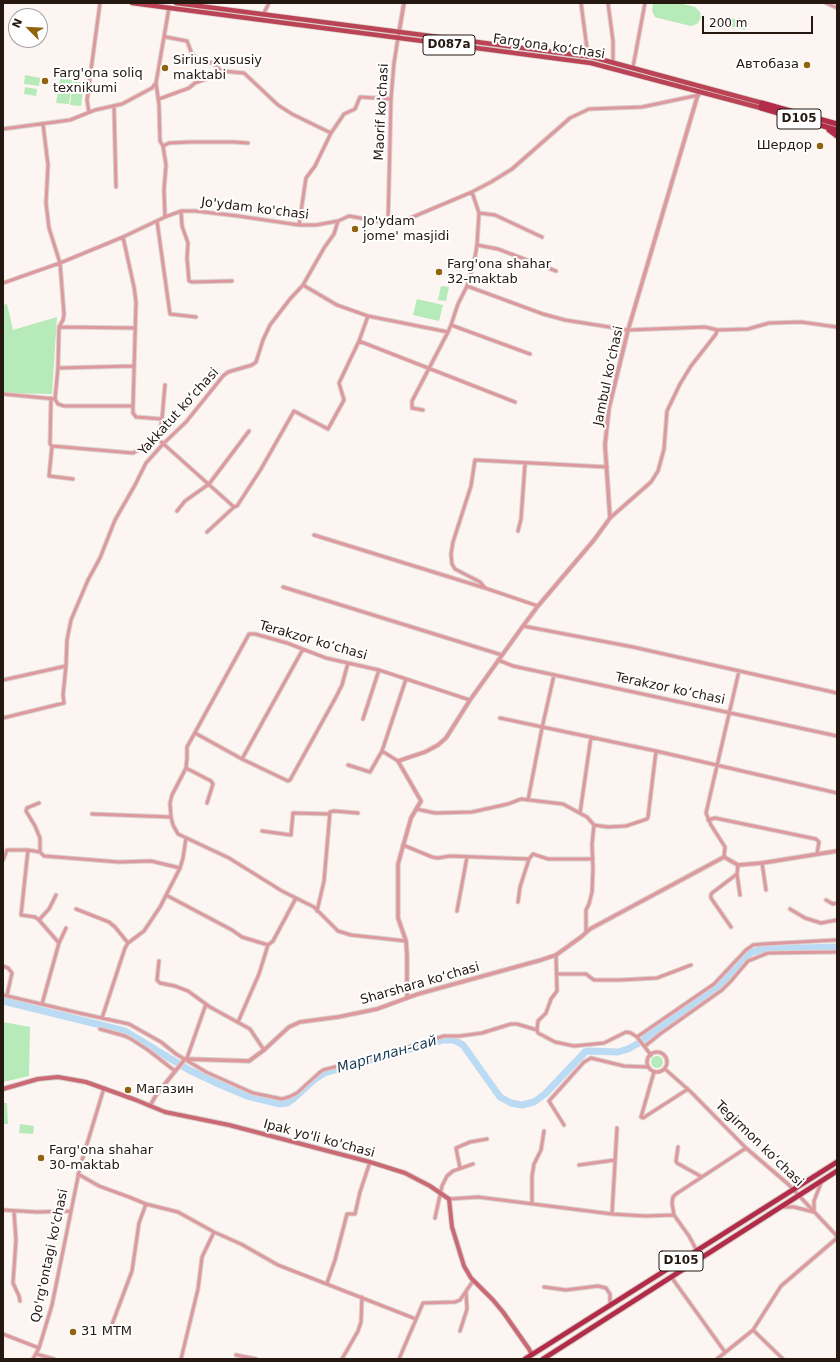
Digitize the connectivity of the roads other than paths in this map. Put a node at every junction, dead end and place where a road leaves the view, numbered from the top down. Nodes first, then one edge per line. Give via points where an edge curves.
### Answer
1 (100, 3) edge
2 (132, 3) edge
3 (176, 3) edge
4 (269, 3) edge
5 (404, 3) edge
6 (581, 3) edge
7 (608, 3) edge
8 (645, 3) edge
9 (826, 3) edge
10 (142, 4) edge
11 (170, 8) junction
12 (837, 8) edge
13 (263, 14) junction
14 (399, 32) junction
15 (166, 37) junction
16 (398, 38) junction
17 (588, 56) junction
18 (613, 62) junction
19 (633, 67) junction
20 (221, 71) junction
21 (156, 83) junction
22 (699, 94) junction
23 (159, 99) junction
24 (391, 99) junction
25 (762, 103) junction
26 (114, 106) junction
27 (761, 108) junction
28 (89, 112) junction
29 (837, 118) edge
30 (827, 121) junction
31 (43, 124) junction
32 (837, 124) edge
33 (825, 126) junction
34 (3, 129) edge
35 (837, 130) edge
36 (332, 133) junction
37 (837, 136) edge
38 (248, 143) dead end
39 (163, 146) junction
40 (116, 187) dead end
41 (472, 192) junction
42 (180, 212) junction
43 (480, 214) junction
44 (165, 217) junction
45 (157, 221) junction
46 (338, 221) junction
47 (388, 223) junction
48 (299, 225) junction
49 (123, 237) junction
50 (542, 237) dead end
51 (477, 244) junction
52 (60, 263) junction
53 (556, 271) dead end
54 (232, 281) dead end
55 (3, 283) edge
56 (304, 285) junction
57 (467, 286) junction
58 (368, 316) junction
59 (196, 317) dead end
60 (451, 325) junction
61 (59, 327) junction
62 (837, 327) edge
63 (135, 328) junction
64 (628, 330) junction
65 (717, 330) junction
66 (448, 332) junction
67 (359, 341) junction
68 (530, 354) dead end
69 (134, 366) junction
70 (58, 368) junction
71 (428, 368) junction
72 (165, 385) dead end
73 (3, 394) edge
74 (53, 398) junction
75 (515, 402) dead end
76 (133, 406) junction
77 (423, 410) dead end
78 (162, 419) junction
79 (249, 431) dead end
80 (158, 439) junction
81 (163, 444) junction
82 (52, 446) junction
83 (525, 464) junction
84 (607, 467) junction
85 (73, 479) dead end
86 (209, 484) junction
87 (234, 507) junction
88 (177, 511) dead end
89 (610, 518) junction
90 (208, 532) dead end
91 (518, 532) dead end
92 (314, 535) dead end
93 (282, 587) dead end
94 (485, 588) junction
95 (538, 606) junction
96 (523, 626) junction
97 (303, 650) junction
98 (502, 655) junction
99 (498, 660) junction
100 (348, 664) junction
101 (66, 666) junction
102 (379, 670) junction
103 (739, 671) junction
104 (554, 675) junction
105 (406, 679) junction
106 (3, 680) edge
107 (837, 693) edge
108 (470, 700) junction
109 (729, 712) junction
110 (3, 718) edge
111 (500, 718) dead end
112 (363, 719) dead end
113 (542, 728) junction
114 (195, 733) junction
115 (837, 736) edge
116 (591, 737) junction
117 (382, 751) junction
118 (656, 751) junction
119 (242, 759) junction
120 (398, 761) junction
121 (348, 765) dead end
122 (717, 765) junction
123 (186, 768) junction
124 (837, 793) edge
125 (528, 800) junction
126 (40, 803) dead end
127 (207, 803) dead end
128 (416, 809) junction
129 (358, 813) dead end
130 (580, 813) junction
131 (92, 814) dead end
132 (329, 814) junction
133 (171, 817) junction
134 (708, 820) junction
135 (594, 825) junction
136 (262, 831) dead end
137 (186, 838) junction
138 (403, 845) junction
139 (28, 850) junction
140 (837, 851) edge
141 (40, 852) junction
142 (817, 854) junction
143 (724, 856) junction
144 (467, 857) junction
145 (529, 859) junction
146 (594, 859) junction
147 (3, 860) edge
148 (762, 863) junction
149 (738, 865) junction
150 (180, 868) junction
151 (737, 874) junction
152 (766, 890) dead end
153 (56, 895) dead end
154 (166, 895) junction
155 (740, 895) dead end
156 (296, 898) junction
157 (826, 900) dead end
158 (518, 902) dead end
159 (837, 903) edge
160 (76, 909) dead end
161 (790, 909) dead end
162 (317, 911) junction
163 (457, 911) dead end
164 (39, 920) junction
165 (837, 920) edge
166 (731, 927) dead end
167 (66, 928) dead end
168 (586, 932) junction
169 (837, 940) edge
170 (406, 941) junction
171 (59, 943) junction
172 (128, 943) junction
173 (268, 945) junction
174 (837, 952) edge
175 (556, 955) junction
176 (159, 961) dead end
177 (691, 965) dead end
178 (3, 966) edge
179 (557, 974) junction
180 (5, 995) edge
181 (407, 997) junction
182 (42, 1004) junction
183 (206, 1004) junction
184 (102, 1018) junction
185 (238, 1022) junction
186 (100, 1030) dead end
187 (537, 1030) junction
188 (637, 1037) junction
189 (645, 1046) junction
190 (264, 1050) junction
191 (651, 1054) junction
192 (185, 1059) junction
193 (648, 1067) junction
194 (664, 1069) junction
195 (175, 1071) junction
196 (654, 1072) junction
197 (104, 1088) junction
198 (3, 1089) edge
199 (688, 1089) junction
200 (150, 1106) junction
201 (564, 1125) dead end
202 (617, 1128) dead end
203 (544, 1131) dead end
204 (487, 1139) dead end
205 (678, 1147) dead end
206 (746, 1148) junction
207 (615, 1160) junction
208 (370, 1162) junction
209 (837, 1162) edge
210 (472, 1164) dead end
211 (579, 1165) dead end
212 (460, 1168) junction
213 (837, 1171) edge
214 (78, 1174) junction
215 (702, 1177) junction
216 (821, 1183) junction
217 (792, 1190) junction
218 (441, 1192) junction
219 (799, 1197) junction
220 (449, 1199) junction
221 (146, 1204) junction
222 (532, 1204) junction
223 (784, 1206) junction
224 (3, 1210) edge
225 (70, 1211) junction
226 (14, 1212) junction
227 (814, 1212) junction
228 (612, 1214) junction
229 (674, 1215) junction
230 (435, 1218) dead end
231 (214, 1232) junction
232 (837, 1237) edge
233 (697, 1251) junction
234 (672, 1278) junction
235 (473, 1281) junction
236 (327, 1283) junction
237 (544, 1287) dead end
238 (466, 1292) junction
239 (362, 1297) junction
240 (20, 1301) dead end
241 (610, 1306) junction
242 (416, 1319) junction
243 (111, 1327) dead end
244 (753, 1330) junction
245 (460, 1331) dead end
246 (3, 1334) edge
247 (40, 1348) junction
248 (725, 1352) junction
249 (36, 1354) junction
250 (236, 1356) dead end
251 (534, 1357) edge
252 (400, 1358) edge
253 (33, 1359) edge
254 (54, 1359) edge
255 (181, 1359) edge
256 (256, 1359) edge
257 (342, 1359) edge
258 (404, 1359) edge
259 (525, 1359) edge
260 (543, 1359) edge
261 (717, 1359) edge
262 (783, 1359) edge

1 - 28 street via 87,100
2 - 10 main road, Fargʻona koʻchasi / D087a
3 - 13 main road, Fargʻona koʻchasi / D087a
4 - 13 street
5 - 14 street, Maorif ko'chasi
6 - 17 street
7 - 18 street
8 - 19 street
9 - 12 street
10 - 11 main road, Fargʻona koʻchasi / D087a
11 - 15 street
11 - 16 main road, Fargʻona koʻchasi / D087a
13 - 14 main road, Fargʻona koʻchasi / D087a
14 - 16 street, Maorif ko'chasi
14 - 17 main road, Fargʻona koʻchasi / D087a
15 - 20 street via 187,41 192,54 211,62
15 - 21 street
16 - 22 main road, Fargʻona koʻchasi / D087a via 591,63
16 - 24 street, Maorif ko'chasi
17 - 18 main road, Fargʻona koʻchasi / D087a
18 - 19 main road, Fargʻona koʻchasi / D087a
19 - 25 main road, Fargʻona koʻchasi / D087a
20 - 23 street via 189,88
20 - 36 street via 247,74 278,105
21 - 23 street
21 - 26 street via 152,88
22 - 27 main road, Fargʻona koʻchasi / D087a
22 - 41 street, Jo'ydam ko'chasi via 642,107 589,109 570,118 512,169
22 - 64 street, Jambul koʻchasi
23 - 39 street via 160,141
24 - 36 street via 360,97 355,109 344,114
24 - 47 street, Maorif ko'chasi
25 - 27 highway, D105
25 - 30 highway, Fargʻona koʻchasi / D105
26 - 28 street
26 - 40 street
27 - 33 highway, Fargʻona koʻchasi / D105
28 - 31 street via 70,120
29 - 30 highway, D105
30 - 32 highway, Fargʻona koʻchasi / D105
31 - 34 street
31 - 52 street via 48,165 47,215
33 - 35 highway, Fargʻona koʻchasi / D105
33 - 37 highway, D105
36 - 48 street via 306,178
38 - 39 street via 190,142 169,143
39 - 44 street via 166,165
41 - 43 street
41 - 47 street, Jo'ydam ko'chasi via 408,219
42 - 44 street, Jo'ydam ko'chasi
42 - 48 street, Jo'ydam ko'chasi via 238,216
42 - 54 street via 188,243 189,281
43 - 50 street via 495,215
43 - 51 street
44 - 45 street, Jo'ydam ko'chasi
45 - 49 street, Jo'ydam ko'chasi
45 - 59 street via 170,314
46 - 47 street, Jo'ydam ko'chasi via 349,216
46 - 48 street, Jo'ydam ko'chasi
46 - 56 street, Yakkatut koʻchasi via 334,234
49 - 52 street, Jo'ydam ko'chasi
49 - 63 street via 136,302
51 - 53 street via 498,249
51 - 57 street
52 - 55 street, Jo'ydam ko'chasi
52 - 61 street via 64,314
56 - 58 street via 337,305
56 - 81 street, Yakkatut koʻchasi via 290,298 270,325 256,362 223,376 186,422
57 - 60 street
57 - 64 street via 558,318
58 - 66 street
58 - 67 street
60 - 66 street
60 - 68 street
61 - 63 street
61 - 70 street
62 - 65 street via 801,322 769,323 748,329
63 - 69 street
64 - 65 street via 705,327
64 - 84 street, Jambul koʻchasi via 609,408 605,445
65 - 89 street via 680,384 667,411 664,449 658,471 651,482
66 - 71 street
67 - 71 street
67 - 87 street via 339,384 344,400 328,428 294,411 261,469
69 - 70 street
69 - 76 street
70 - 74 street
71 - 75 street
71 - 77 street via 412,404 414,409
72 - 78 street
73 - 74 street
74 - 76 street via 64,406
74 - 82 street via 50,444
76 - 78 street via 133,414 136,417
78 - 80 street
79 - 86 street
80 - 81 street
80 - 82 street via 133,453
81 - 86 street
81 - 101 street, Yakkatut koʻchasi via 146,463 115,520 88,580 71,620
82 - 85 street via 49,476
83 - 84 street
83 - 91 street
83 - 94 street via 475,460 471,486 451,554 455,569 480,582
84 - 89 street, Jambul koʻchasi
86 - 87 street
86 - 88 street via 184,502
87 - 90 street
89 - 95 street
92 - 94 street
93 - 98 street
94 - 95 street
95 - 96 street
96 - 98 street
96 - 103 street
97 - 100 street, Terakzor koʻchasi
97 - 114 street, Terakzor koʻchasi via 287,643 249,634
97 - 119 street
98 - 99 street
99 - 104 street, Terakzor koʻchasi
99 - 108 street
100 - 102 street, Terakzor koʻchasi
100 - 119 street via 336,698 290,780 286,781
101 - 106 street
101 - 110 street via 64,703
102 - 105 street, Terakzor koʻchasi
102 - 112 street
103 - 107 street
103 - 109 street
104 - 109 street, Terakzor koʻchasi
104 - 113 street
105 - 108 street, Terakzor koʻchasi
105 - 117 street
108 - 120 street via 446,738 438,745
109 - 115 street, Terakzor koʻchasi
109 - 122 street
111 - 113 street
113 - 116 street
113 - 125 street
114 - 119 street
114 - 123 street, Terakzor koʻchasi via 187,747
116 - 118 street
116 - 130 street
117 - 120 street
117 - 121 street via 370,772
118 - 122 street
118 - 135 street via 647,819 626,826
120 - 128 street via 421,801
122 - 124 street
122 - 134 street via 706,813
123 - 127 street via 213,784
123 - 133 street via 172,794
125 - 128 street via 521,799 472,812 435,813
125 - 130 street via 563,804
126 - 141 street via 27,808 26,811 40,838
128 - 138 street
129 - 132 street via 332,810
130 - 135 street
131 - 133 street
132 - 136 street via 293,812 291,835
132 - 162 street via 324,881
133 - 137 street via 178,834
134 - 142 street via 715,818 816,839 819,842
134 - 143 street via 725,847
135 - 146 street
137 - 150 street
137 - 156 street via 229,858
138 - 144 street via 432,857
138 - 170 street via 398,864 398,918
139 - 141 street
139 - 147 street via 7,850
139 - 164 street via 21,912 23,916
140 - 142 street
141 - 150 street via 44,856 119,862 151,861
142 - 148 street
143 - 149 street
143 - 168 street, Sharshara koʻchasi
144 - 145 street
144 - 163 street
145 - 146 street via 533,854 548,859
145 - 158 street
146 - 168 street via 592,892 586,910
148 - 149 street
148 - 152 street
149 - 151 street
150 - 154 street
151 - 155 street
151 - 166 street via 711,895
153 - 164 street via 49,909
154 - 172 street via 144,931
154 - 173 street via 242,937
156 - 162 street
156 - 173 street via 273,941
157 - 159 street via 833,904
160 - 172 street via 109,922
161 - 165 street via 805,918 821,923
162 - 170 street via 338,931 351,935
164 - 171 street
167 - 171 street
168 - 175 street, Sharshara koʻchasi
169 - 188 street via 753,945 714,984
170 - 181 street
171 - 182 street
172 - 184 street
173 - 185 street via 259,974
174 - 189 street via 768,953 748,961 722,990
175 - 179 street
175 - 181 street, Sharshara koʻchasi via 525,966
176 - 183 street via 160,983 188,991
177 - 179 street via 657,978 594,980 586,974
178 - 180 street via 12,973
179 - 187 street via 557,991 546,1013 539,1018
180 - 182 street
181 - 190 street, Sharshara koʻchasi via 377,1009 300,1022 289,1027
182 - 184 street
183 - 185 street
183 - 192 street
184 - 192 street via 129,1024
185 - 190 street via 250,1029
186 - 195 street via 131,1039
187 - 188 street via 555,1042 574,1046 604,1043 626,1032
187 - 192 street via 511,1024 482,1033 444,1036 324,1070 297,1092 282,1099 253,1093 206,1072
188 - 189 street
189 - 191 street
190 - 192 street, Sharshara koʻchasi via 249,1061
191 - 193 street via 647,1060
191 - 194 street via 657,1052 663,1055 667,1063
192 - 195 street
193 - 196 street
193 - 201 street via 624,1066 591,1058 584,1062 549,1101
194 - 196 street
194 - 199 street, Tegirmon koʻchasi
195 - 200 street
196 - 199 street via 641,1117 644,1118
197 - 198 main road, Ipak yo'li ko'chasi via 58,1077 38,1079
197 - 200 main road, Ipak yo'li ko'chasi
197 - 214 street, Qo'rg'ontagi ko'chasi
199 - 206 street, Tegirmon koʻchasi
200 - 208 main road, Ipak yo'li ko'chasi via 165,1112 229,1125
202 - 207 street
203 - 222 street via 532,1176
204 - 212 street via 456,1148
205 - 215 street via 678,1164
206 - 215 street
206 - 217 street, Tegirmon koʻchasi
207 - 211 street
207 - 228 street
208 - 218 main road, Ipak yo'li ko'chasi via 405,1173
208 - 236 street via 355,1214 347,1214
209 - 217 highway, D105
210 - 212 street
212 - 218 street via 447,1176
213 - 216 highway, D105
214 - 221 street via 99,1186
214 - 225 street, Qo'rg'ontagi ko'chasi
215 - 229 street via 674,1197
216 - 219 highway, D105
216 - 227 street via 814,1201
217 - 219 street, Tegirmon koʻchasi
217 - 233 highway, D105
218 - 220 main road, Ipak yo'li ko'chasi
218 - 230 street
219 - 223 highway, D105
219 - 227 street, Tegirmon koʻchasi
220 - 222 street via 478,1197
220 - 235 main road via 457,1247
221 - 231 street via 178,1212
221 - 243 street via 139,1223 132,1271
222 - 228 street
223 - 227 street
223 - 234 highway, D105
224 - 226 street
225 - 226 street
225 - 247 street, Qo'rg'ontagi ko'chasi via 52,1305
226 - 240 street via 16,1240 12,1283
227 - 232 street, Tegirmon koʻchasi
228 - 229 street
229 - 233 street
231 - 236 street via 278,1265
231 - 255 street via 202,1257 198,1289
232 - 244 street via 781,1286
233 - 241 highway, D105
234 - 248 street
234 - 260 highway, D105
235 - 238 street
235 - 251 main road via 503,1312
236 - 239 street
237 - 241 street via 566,1290 598,1286 606,1288 610,1294
238 - 242 street via 455,1302 423,1303
238 - 245 street via 467,1309
239 - 242 street
239 - 257 street via 358,1331
241 - 251 highway, D105
242 - 252 street
244 - 248 street
244 - 262 street
246 - 247 street
247 - 249 street, Qo'rg'ontagi ko'chasi
248 - 261 street
249 - 253 street, Qo'rg'ontagi ko'chasi
249 - 254 street
250 - 256 street
251 - 259 highway, D105
252 - 258 street

